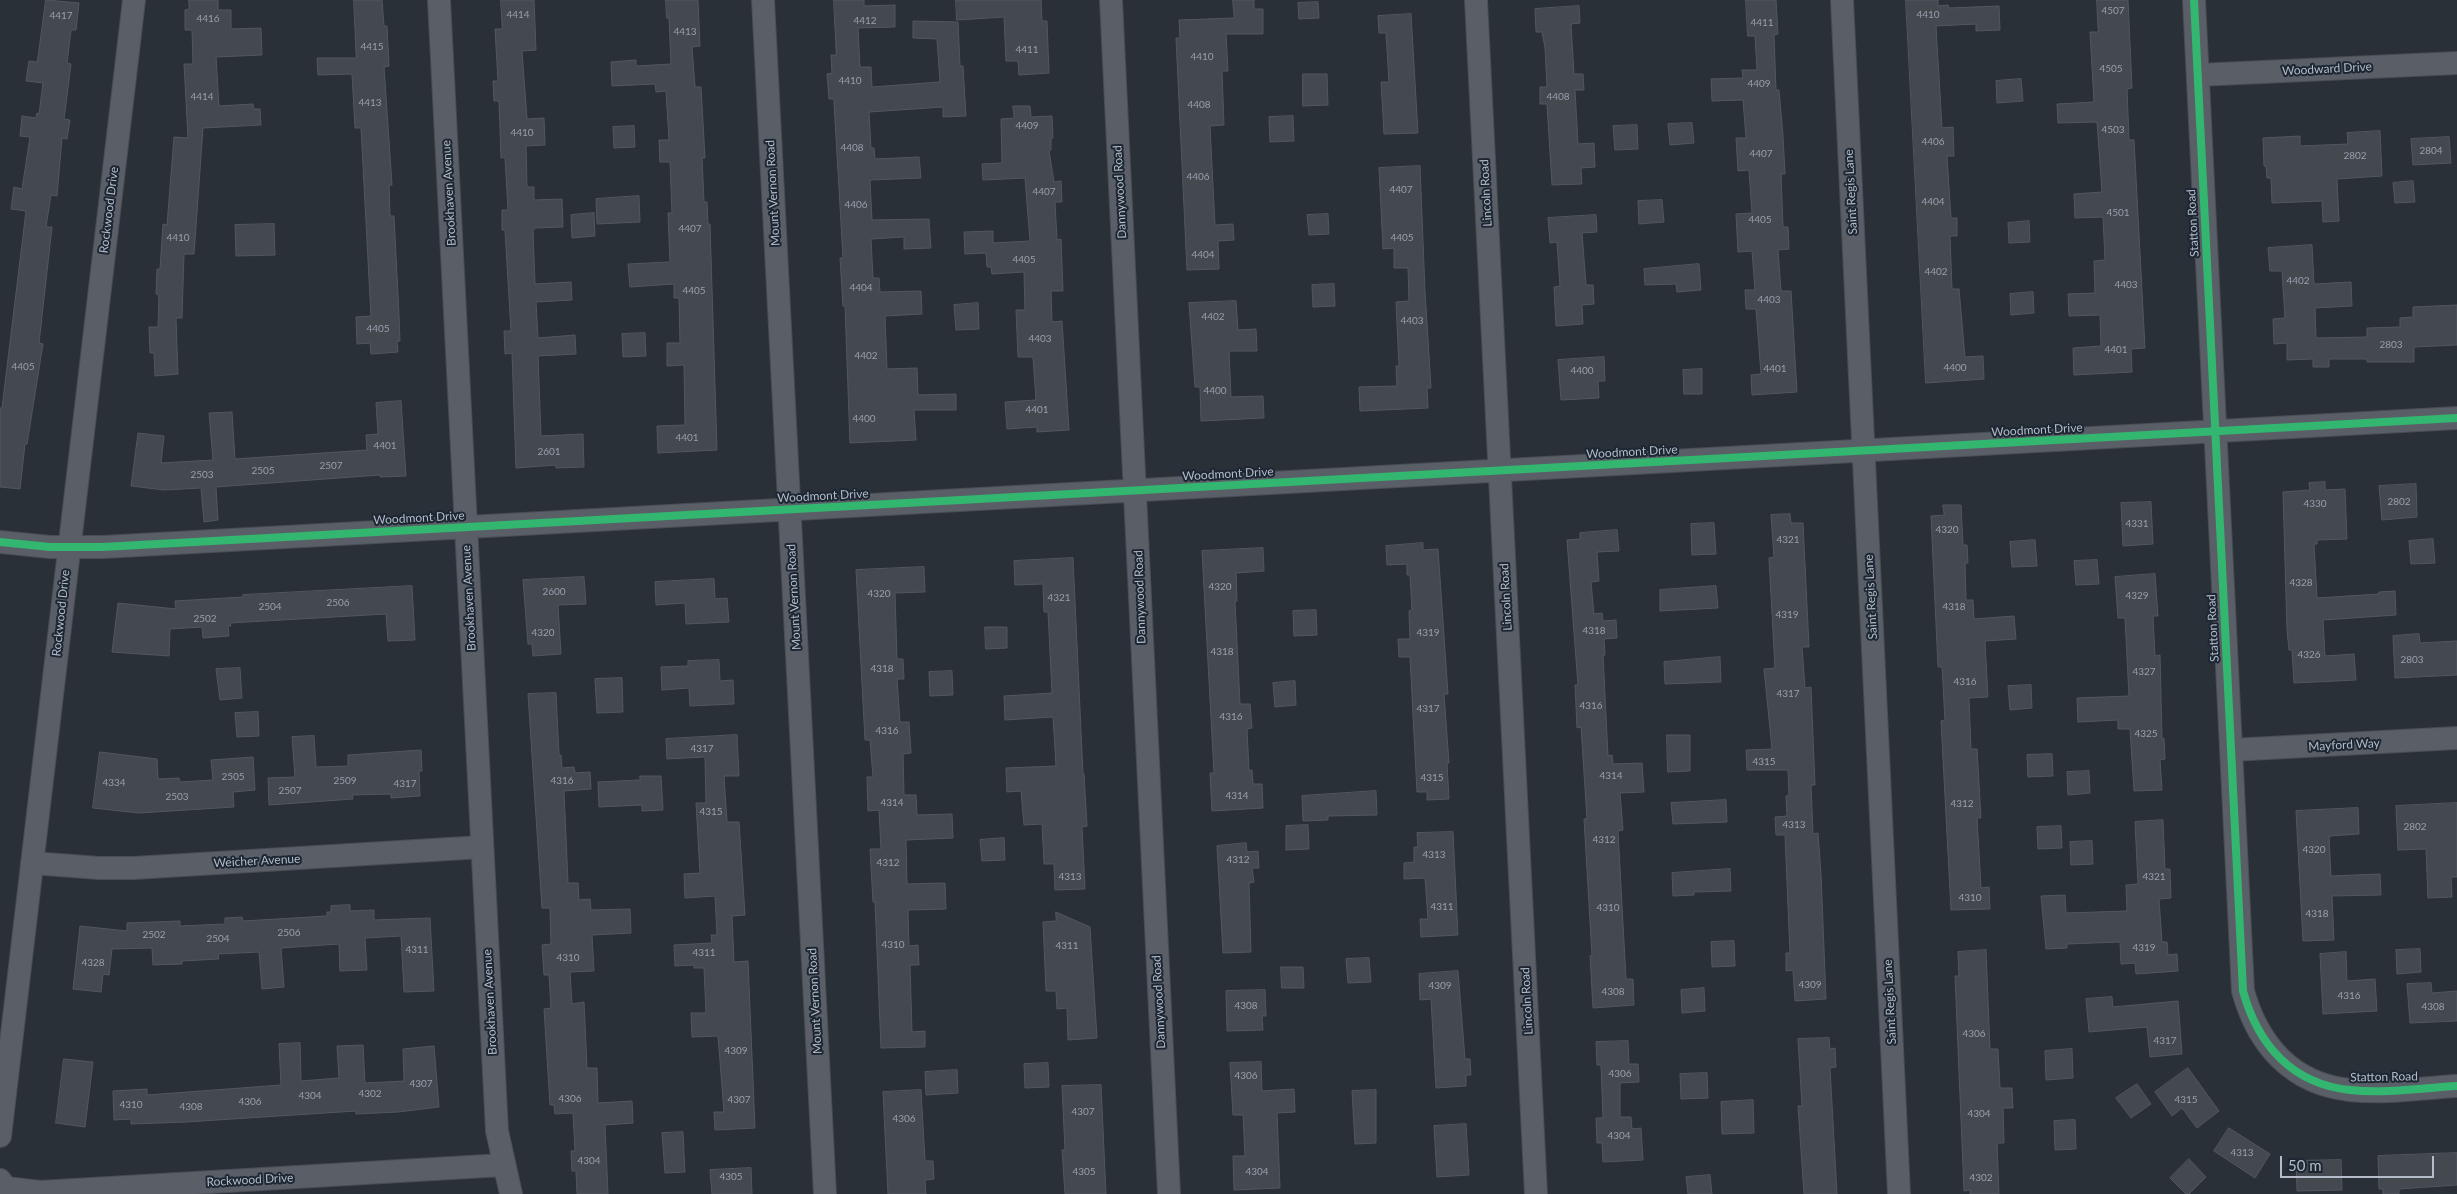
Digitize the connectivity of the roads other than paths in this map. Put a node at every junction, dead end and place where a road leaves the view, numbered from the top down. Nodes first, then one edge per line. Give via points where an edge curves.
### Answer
1 (134, 0) edge
2 (439, 0) edge
3 (763, 0) edge
4 (1111, 0) edge
5 (1476, 0) edge
6 (1842, 0) edge
7 (2194, 0) edge
8 (2457, 63) edge
9 (2198, 75) junction
10 (2457, 418) edge
11 (2214, 431) junction
12 (1864, 450) junction
13 (1500, 470) junction
14 (1135, 490) junction
15 (789, 509) junction
16 (465, 527) junction
17 (0, 542) edge
18 (69, 546) junction
19 (2457, 738) edge
20 (2231, 750) junction
21 (482, 847) junction
22 (32, 863) junction
23 (2457, 1086) edge
24 (0, 1136) edge
25 (503, 1165) junction
26 (0, 1180) edge
27 (511, 1194) edge
28 (825, 1194) edge
29 (1169, 1194) edge
30 (1536, 1194) edge
31 (1899, 1194) edge

1 - 18 street, Rockwood Drive
2 - 16 street, Brookhaven Avenue
3 - 15 street, Mount Vernon Road
4 - 14 street, Dannywood Road
5 - 13 street, Lincoln Road
6 - 12 street, Saint Regis Lane
7 - 9 street, Statton Road
8 - 9 street, Woodward Drive
9 - 11 street, Statton Road
10 - 11 street, Woodmont Drive
11 - 12 street, Woodmont Drive
11 - 20 street, Statton Road
12 - 13 street, Woodmont Drive
12 - 31 street, Saint Regis Lane
13 - 14 street, Woodmont Drive
13 - 30 street, Lincoln Road
14 - 15 street, Woodmont Drive
14 - 29 street, Dannywood Road
15 - 16 street, Woodmont Drive
15 - 28 street, Mount Vernon Road
16 - 18 street, Woodmont Drive via 103,547
16 - 21 street, Brookhaven Avenue
17 - 18 street, Woodmont Drive
18 - 22 street, Rockwood Drive
19 - 20 street, Mayford Way
20 - 23 street, Statton Road via 2243,991 2258,1032 2282,1062 2322,1084 2350,1090
21 - 22 street, Weicher Avenue via 134,868
21 - 25 street, Brookhaven Avenue via 497,1131
22 - 24 street, Rockwood Drive
25 - 26 street, Rockwood Drive via 40,1192 6,1188
25 - 27 street, Brookhaven Avenue

